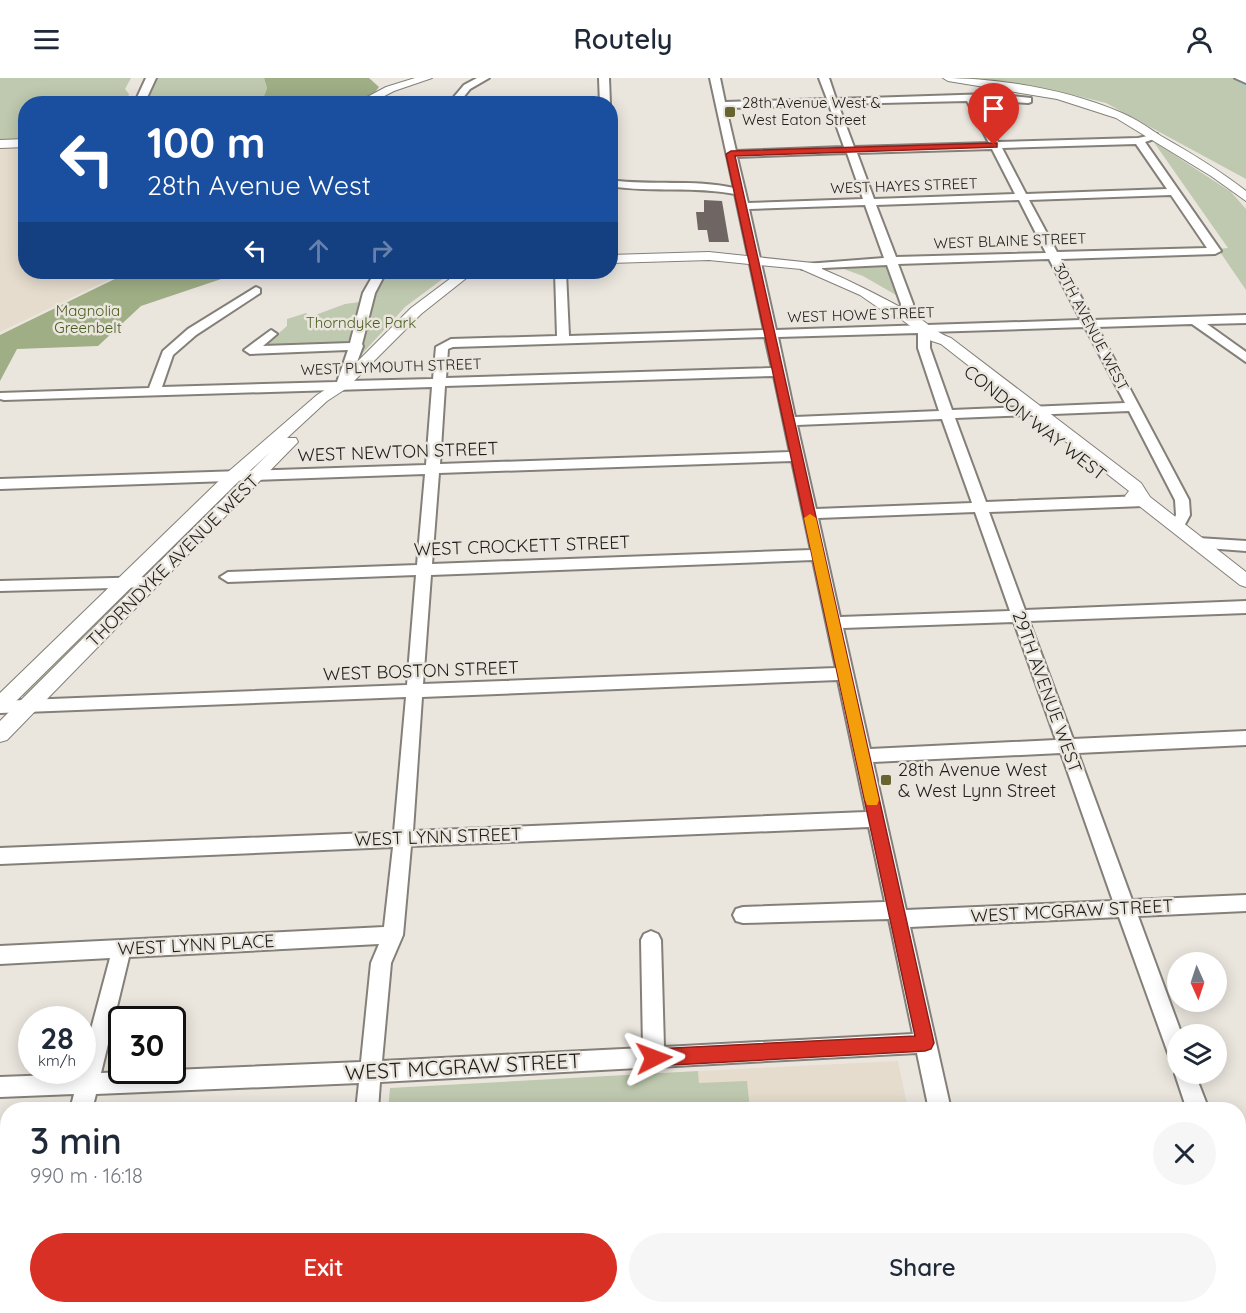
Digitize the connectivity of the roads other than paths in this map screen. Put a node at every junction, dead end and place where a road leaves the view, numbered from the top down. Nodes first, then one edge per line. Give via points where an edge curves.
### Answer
1 (152, 78) edge
2 (427, 78) edge
3 (483, 78) edge
4 (604, 78) edge
5 (715, 78) edge
6 (824, 78) edge
7 (948, 78) edge
8 (143, 96) edge
9 (375, 96) edge
10 (459, 96) edge
11 (605, 96) edge
12 (970, 98) junction
13 (1028, 100) dead end
14 (833, 102) junction
15 (720, 105) junction
16 (1154, 136) junction
17 (1139, 141) junction
18 (0, 144) edge
19 (18, 144) edge
20 (994, 145) junction
21 (0, 150) edge
22 (18, 150) edge
23 (850, 150) junction
24 (731, 154) junction
25 (0, 156) edge
26 (18, 156) edge
27 (618, 184) edge
28 (739, 192) junction
29 (1174, 192) junction
30 (1022, 197) junction
31 (1246, 197) edge
32 (869, 203) junction
33 (742, 206) junction
34 (1055, 256) junction
35 (618, 259) edge
36 (754, 260) junction
37 (890, 261) junction
38 (806, 267) junction
39 (376, 279) edge
40 (458, 279) edge
41 (560, 279) edge
42 (256, 291) dead end
43 (906, 316) junction
44 (1246, 319) edge
45 (1195, 321) junction
46 (1091, 325) junction
47 (929, 333) junction
48 (271, 334) dead end
49 (770, 334) junction
50 (563, 339) junction
51 (357, 346) junction
52 (1246, 358) edge
53 (779, 372) junction
54 (437, 382) junction
55 (342, 385) junction
56 (154, 391) junction
57 (4, 396) dead end
58 (1133, 407) junction
59 (1028, 411) junction
60 (947, 415) junction
61 (789, 421) junction
62 (797, 456) junction
63 (431, 468) junction
64 (258, 475) junction
65 (234, 476) junction
66 (0, 484) edge
67 (1144, 501) junction
68 (980, 507) junction
69 (810, 514) junction
70 (1177, 527) junction
71 (1198, 543) junction
72 (1246, 546) edge
73 (819, 555) junction
74 (423, 569) junction
75 (228, 577) dead end
76 (1246, 581) edge
77 (152, 582) junction
78 (125, 583) junction
79 (0, 586) edge
80 (1245, 609) edge
81 (1020, 616) junction
82 (833, 623) junction
83 (844, 674) junction
84 (414, 691) junction
85 (0, 706) edge
86 (28, 706) junction
87 (0, 734) edge
88 (1246, 738) edge
89 (1066, 744) junction
90 (862, 756) junction
91 (876, 819) junction
92 (403, 838) junction
93 (0, 856) edge
94 (1246, 903) edge
95 (1125, 908) junction
96 (897, 914) junction
97 (743, 915) dead end
98 (393, 935) junction
99 (651, 940) dead end
100 (122, 948) junction
101 (0, 955) edge
102 (1167, 1024) edge
103 (925, 1043) junction
104 (96, 1049) edge
105 (654, 1058) junction
106 (371, 1072) junction
107 (87, 1084) joint
108 (96, 1084) edge
109 (1189, 1084) edge
110 (0, 1087) edge
111 (83, 1102) edge
112 (368, 1102) edge
113 (938, 1102) edge
114 (1195, 1102) edge

1 - 8 street
2 - 9 main road
3 - 10 street
4 - 11 street
5 - 15 street
6 - 14 street
7 - 16 main road via 1091,104
12 - 13 street
12 - 14 street
12 - 20 street, 30TH AVENUE WEST
14 - 15 street
14 - 23 street
15 - 24 street
16 - 17 street
16 - 31 main road
17 - 20 street
17 - 29 street
18 - 19 main road
20 - 23 street
20 - 30 street, 30TH AVENUE WEST
21 - 22 main road
23 - 24 street
23 - 32 street
24 - 28 street
25 - 26 main road
27 - 28 street via 720,186
28 - 33 street
29 - 30 street, WEST HAYES STREET
29 - 34 street, WEST BLAINE STREET via 1215,251
30 - 32 street, WEST HAYES STREET
30 - 34 street, 30TH AVENUE WEST
32 - 33 street, WEST HAYES STREET
32 - 37 street
33 - 36 street
34 - 37 street, WEST BLAINE STREET
34 - 46 street, 30TH AVENUE WEST
35 - 36 main road via 709,256
36 - 38 main road, CONDON WAY WEST
36 - 49 street
37 - 38 street, WEST BLAINE STREET
37 - 43 street via 907,304
38 - 43 main road, CONDON WAY WEST via 857,288
39 - 51 street
40 - 55 main road, THORNDYKE AVENUE WEST via 416,311
41 - 50 street
42 - 56 street via 192,332 167,354
43 - 47 main road, CONDON WAY WEST
44 - 45 street, WEST HOWE STREET
45 - 46 street, WEST HOWE STREET
45 - 52 street
46 - 47 street, WEST HOWE STREET
46 - 58 street, 30TH AVENUE WEST
47 - 49 street, WEST HOWE STREET
47 - 59 main road, CONDON WAY WEST via 935,346
47 - 60 street, 29TH AVENUE WEST via 924,348
48 - 51 street via 250,350
49 - 50 street, WEST HOWE STREET
49 - 53 street
50 - 54 street, WEST HOWE STREET via 451,343 442,347
51 - 55 street
53 - 54 street, WEST PLYMOUTH STREET
53 - 61 street
54 - 55 street, WEST PLYMOUTH STREET
54 - 63 street
55 - 56 street, WEST PLYMOUTH STREET
55 - 64 main road, THORNDYKE AVENUE WEST
55 - 65 main road, THORNDYKE AVENUE WEST
56 - 57 street, WEST PLYMOUTH STREET
58 - 59 street
58 - 70 street, 30TH AVENUE WEST via 1182,500 1183,515
59 - 60 street
59 - 67 main road, CONDON WAY WEST via 1122,492
60 - 61 street
60 - 68 street, 29TH AVENUE WEST
61 - 62 street
62 - 63 street, WEST NEWTON STREET
62 - 69 street
63 - 64 street, WEST NEWTON STREET
63 - 74 street
64 - 65 street, WEST NEWTON STREET
64 - 77 main road, THORNDYKE AVENUE WEST
65 - 66 street, WEST NEWTON STREET
65 - 78 main road, THORNDYKE AVENUE WEST
67 - 68 street
67 - 70 main road, CONDON WAY WEST
68 - 69 street
68 - 81 street, 29TH AVENUE WEST
69 - 73 street
70 - 71 main road, CONDON WAY WEST
71 - 72 street
71 - 76 main road, CONDON WAY WEST
73 - 74 street, WEST CROCKETT STREET
73 - 82 street
74 - 75 street, WEST CROCKETT STREET
74 - 84 street
77 - 78 street
77 - 86 main road, THORNDYKE AVENUE WEST
78 - 79 street
78 - 85 main road, THORNDYKE AVENUE WEST
80 - 81 street
81 - 82 street
81 - 89 street, 29TH AVENUE WEST
82 - 83 street
83 - 84 street, WEST BOSTON STREET
83 - 90 street
84 - 86 street, WEST BOSTON STREET
84 - 92 street
85 - 86 street, WEST BOSTON STREET
86 - 87 main road, THORNDYKE AVENUE WEST
88 - 89 street
89 - 90 street
89 - 95 street, 29TH AVENUE WEST
90 - 91 street
91 - 92 street, WEST LYNN STREET
91 - 96 street
92 - 93 street, WEST LYNN STREET
92 - 98 street
94 - 95 street, WEST MCGRAW STREET
95 - 96 street, WEST MCGRAW STREET
95 - 102 street, 29TH AVENUE WEST
96 - 97 street
96 - 103 street
98 - 100 street, WEST LYNN PLACE
98 - 106 street via 381,963
99 - 105 street
100 - 101 street, WEST LYNN PLACE
100 - 104 street
103 - 105 street, WEST MCGRAW STREET
103 - 113 street
105 - 106 street, WEST MCGRAW STREET
106 - 108 street, WEST MCGRAW STREET
106 - 112 street
107 - 110 street, WEST MCGRAW STREET
107 - 111 street
109 - 114 street

